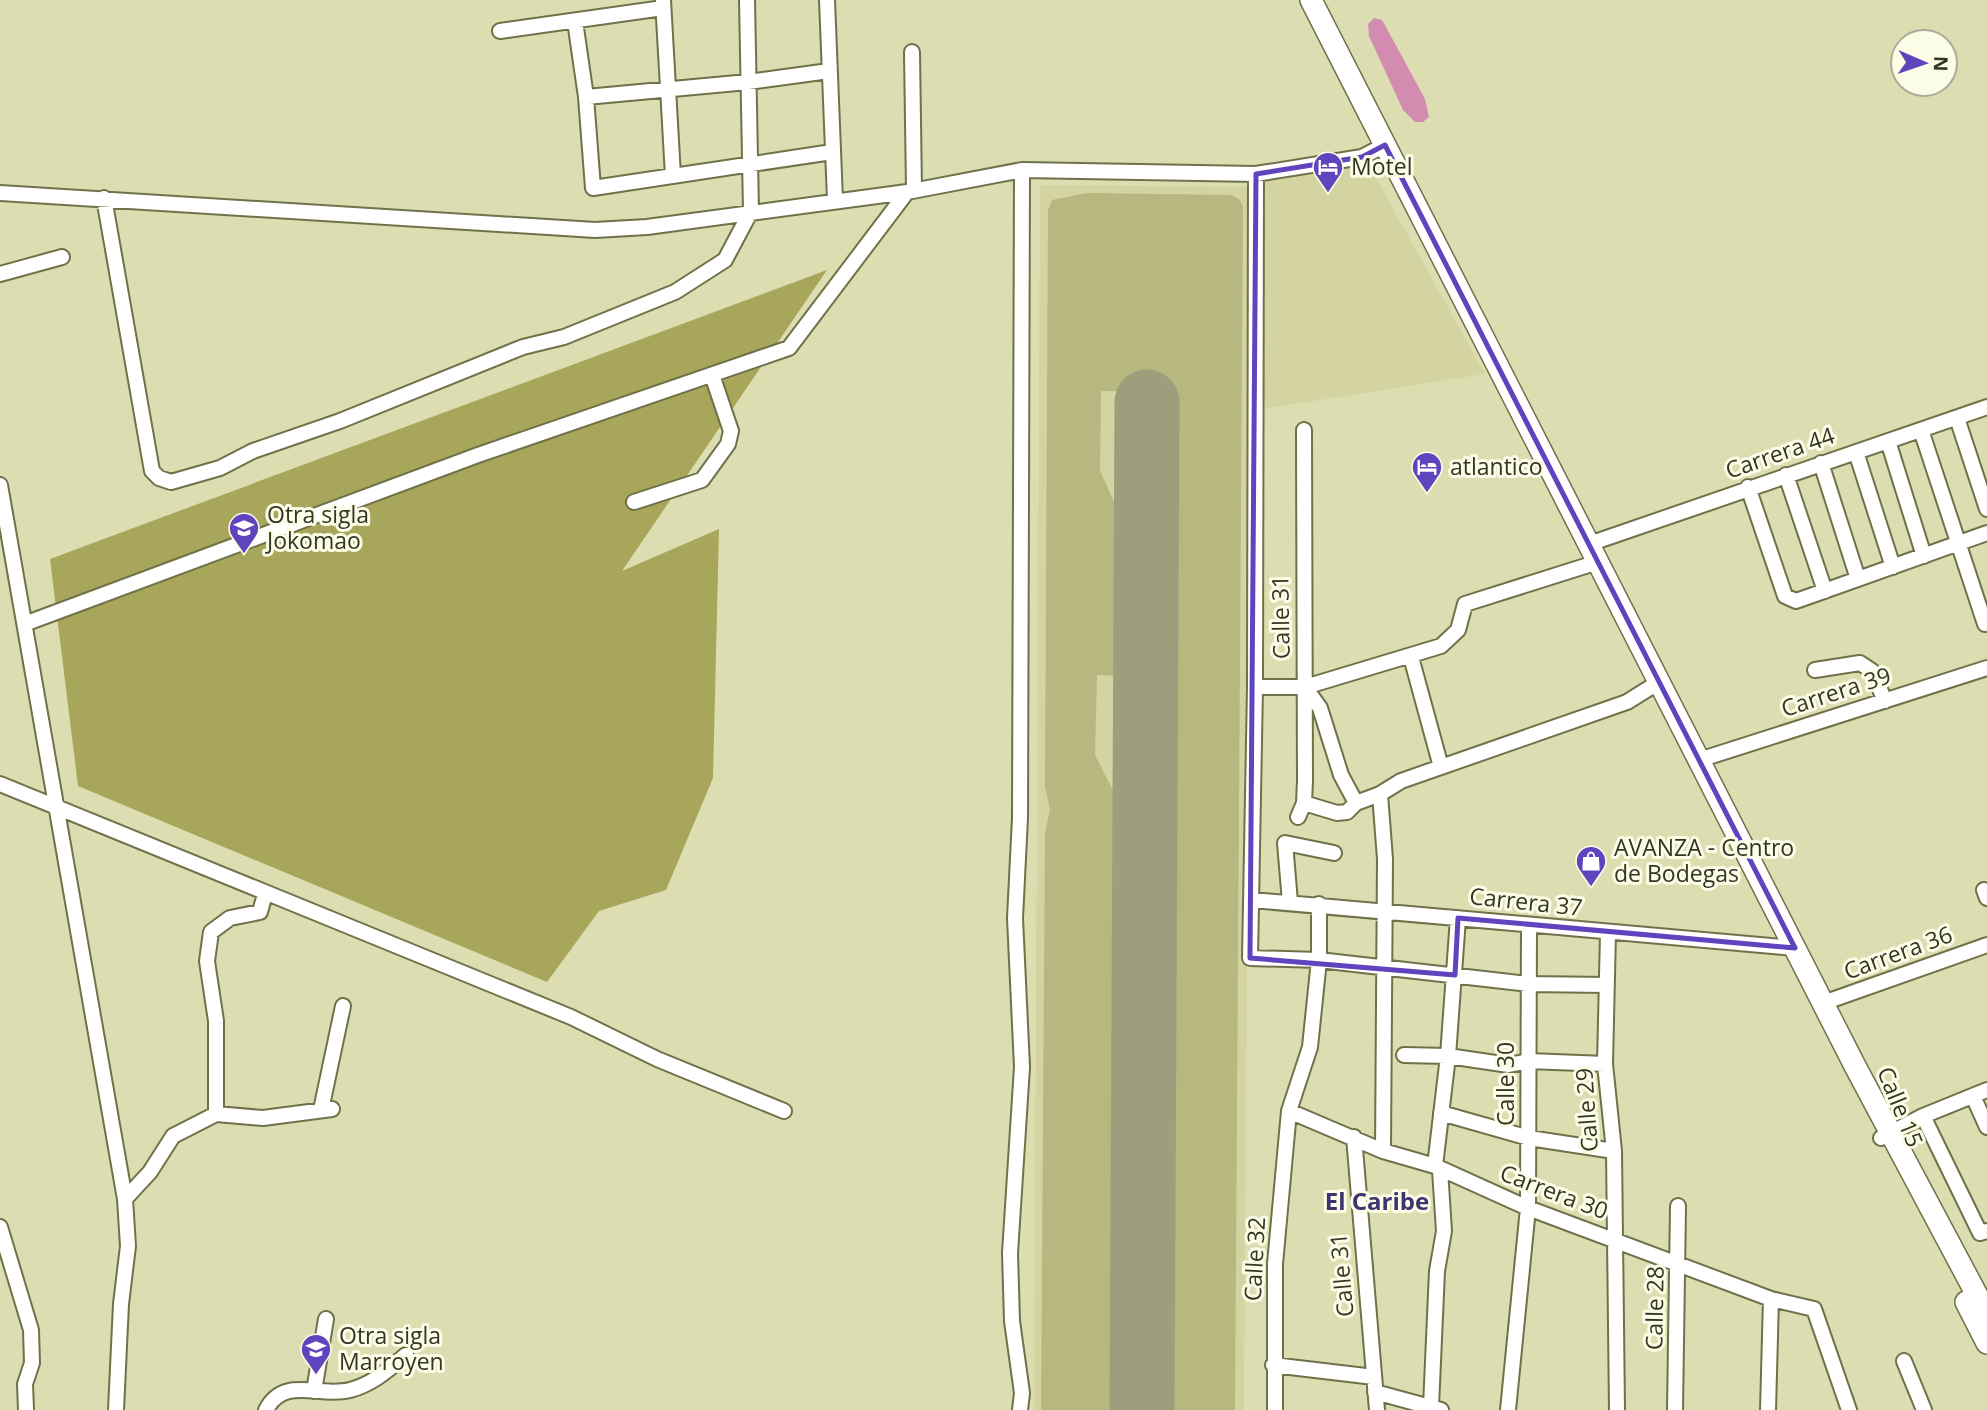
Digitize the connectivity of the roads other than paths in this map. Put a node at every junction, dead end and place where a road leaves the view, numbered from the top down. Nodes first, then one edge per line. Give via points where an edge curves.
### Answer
1 (747, 0) edge
2 (827, 0) edge
3 (1311, 0) edge
4 (663, 4) edge
5 (575, 21) junction
6 (500, 31) dead end
7 (912, 52) dead end
8 (829, 71) junction
9 (748, 82) junction
10 (668, 91) junction
11 (586, 97) junction
12 (1385, 145) junction
13 (832, 152) junction
14 (750, 166) junction
15 (1022, 170) junction
16 (1256, 174) junction
17 (673, 176) junction
18 (910, 191) junction
19 (0, 193) edge
20 (104, 198) junction
21 (835, 200) junction
22 (751, 211) junction
23 (62, 257) dead end
24 (0, 274) edge
25 (712, 375) junction
26 (1987, 407) edge
27 (1957, 418) junction
28 (1304, 430) dead end
29 (1921, 430) junction
30 (1888, 441) junction
31 (1856, 452) junction
32 (1821, 463) junction
33 (1786, 475) junction
34 (0, 485) edge
35 (1748, 487) junction
36 (634, 502) dead end
37 (1987, 509) edge
38 (1987, 533) edge
39 (5, 540) edge
40 (1958, 543) junction
41 (1593, 553) junction
42 (1924, 556) junction
43 (1893, 567) junction
44 (1858, 579) junction
45 (1825, 591) junction
46 (26, 623) junction
47 (1985, 624) dead end
48 (1412, 657) junction
49 (1987, 668) edge
50 (1815, 670) dead end
51 (1659, 682) junction
52 (1255, 687) junction
53 (1305, 687) junction
54 (1885, 701) junction
55 (1699, 760) junction
56 (1441, 767) junction
57 (0, 784) edge
58 (1380, 794) junction
59 (1304, 803) junction
60 (1356, 803) junction
61 (58, 809) junction
62 (1297, 817) dead end
63 (1334, 853) dead end
64 (265, 894) junction
65 (1252, 900) junction
66 (1290, 902) junction
67 (1319, 904) junction
68 (1385, 911) junction
69 (1458, 918) junction
70 (1528, 926) junction
71 (1608, 933) junction
72 (1987, 945) edge
73 (1795, 948) junction
74 (1320, 960) junction
75 (1384, 967) junction
76 (1455, 975) junction
77 (1528, 984) junction
78 (1607, 985) junction
79 (1824, 1003) junction
80 (343, 1006) dead end
81 (1404, 1055) dead end
82 (1448, 1055) junction
83 (1530, 1061) junction
84 (1605, 1064) junction
85 (1987, 1090) edge
86 (1973, 1096) junction
87 (784, 1111) dead end
88 (1289, 1111) junction
89 (1441, 1113) junction
90 (216, 1114) junction
91 (1923, 1116) junction
92 (1987, 1127) edge
93 (1887, 1135) junction
94 (1354, 1137) junction
95 (1529, 1138) junction
96 (1382, 1151) junction
97 (1614, 1151) junction
98 (1438, 1168) junction
99 (125, 1199) junction
100 (1678, 1206) dead end
101 (1528, 1208) junction
102 (0, 1227) edge
103 (1987, 1231) edge
104 (1614, 1239) junction
105 (1679, 1264) junction
106 (1770, 1299) junction
107 (1987, 1314) edge
108 (326, 1319) dead end
109 (1987, 1343) edge
110 (406, 1355) dead end
111 (1904, 1361) dead end
112 (1273, 1365) junction
113 (1374, 1385) junction
114 (314, 1391) junction
115 (1436, 1408) edge
116 (26, 1410) edge
117 (116, 1410) edge
118 (266, 1410) edge
119 (1020, 1410) edge
120 (1275, 1410) edge
121 (1377, 1410) edge
122 (1508, 1410) edge
123 (1618, 1410) edge
124 (1675, 1410) edge
125 (1768, 1410) edge
126 (1849, 1410) edge
127 (1924, 1410) edge

1 - 9 street
2 - 8 street
3 - 12 highway, Calle 15
4 - 5 street
4 - 10 street
5 - 6 street
5 - 11 street
7 - 18 street
8 - 9 street
8 - 13 street
9 - 10 street
9 - 14 street
10 - 11 street
10 - 17 street
11 - 17 street via 593,188
12 - 16 street via 1362,156
12 - 41 highway, Calle 15
13 - 14 street
13 - 21 street
14 - 17 street
14 - 22 street
15 - 16 street
15 - 18 street
15 - 119 street via 1020,805 1015,918 1022,1067 1010,1253
16 - 52 street
18 - 21 street
18 - 25 street via 789,348
19 - 20 street
20 - 22 street via 595,230
20 - 22 street via 147,451 152,471 171,482 220,468 253,451 675,292 725,260
21 - 22 street
23 - 24 street
25 - 36 street via 731,431 728,444 702,480
25 - 46 street via 478,455
26 - 27 street, Carrera 44
27 - 29 street, Carrera 44
27 - 37 street
28 - 53 street, Calle 31
29 - 30 street, Carrera 44
29 - 40 street
30 - 31 street, Carrera 44
30 - 42 street
31 - 32 street, Carrera 44
31 - 43 street
32 - 33 street, Carrera 44
32 - 44 street
33 - 35 street, Carrera 44
33 - 45 street
34 - 39 street
35 - 41 street, Carrera 44
35 - 45 street via 1785,596 1797,601
38 - 40 street
39 - 46 street
40 - 42 street
40 - 47 street
41 - 48 street, Carrera 44 via 1465,604 1458,630 1441,646
41 - 51 highway, Calle 15
42 - 43 street
43 - 44 street
44 - 45 street
46 - 61 street
48 - 53 street
48 - 56 street
49 - 54 street, Carrera 39
50 - 54 street via 1860,663 1872,671
51 - 55 highway, Calle 15
51 - 56 street via 1627,702
52 - 53 street
52 - 65 street
53 - 59 street, Calle 31
53 - 60 street via 1320,708 1341,775
54 - 55 street, Carrera 39
55 - 73 highway, Calle 15
56 - 58 street
57 - 61 street
58 - 60 street
58 - 68 street
59 - 60 street via 1337,813 1347,812
59 - 62 street, Calle 31
61 - 64 street
61 - 99 street
63 - 66 street via 1285,844
64 - 87 street via 571,1017 657,1059
64 - 90 street via 260,912 230,918 211,932 207,961 216,1021
65 - 66 street, Carrera 37
65 - 74 street via 1250,958
66 - 67 street, Carrera 37
67 - 68 street, Carrera 37
67 - 74 street, Calle 32
68 - 69 street, Carrera 37
68 - 75 street
69 - 70 street, Carrera 37
69 - 76 street
70 - 71 street, Carrera 37
70 - 77 street, Calle 30
71 - 73 street, Carrera 37
71 - 78 street, Calle 29
72 - 79 street, Carrera 36
73 - 79 highway, Calle 15
74 - 75 street
74 - 88 street, Calle 32 via 1310,1047
75 - 76 street
75 - 96 street
76 - 77 street
76 - 82 street
77 - 78 street
77 - 83 street, Calle 30
78 - 84 street, Calle 29
79 - 93 highway, Calle 15
80 - 90 street via 327,1109 263,1118
81 - 82 street
82 - 83 street via 1509,1065
82 - 89 street
83 - 84 street
83 - 95 street, Calle 30
84 - 97 street, Calle 29
85 - 86 street
86 - 91 street
86 - 92 street
88 - 94 street, Carrera 30
88 - 112 street, Calle 32 via 1275,1264
89 - 95 street
89 - 98 street
90 - 99 street via 173,1136 150,1172
91 - 93 street
91 - 103 street via 1980,1233
93 - 107 highway, Calle 15
93 - 109 highway, Calle 15
94 - 96 street, Carrera 30
94 - 113 street, Calle 31
95 - 97 street
95 - 101 street, Calle 30
96 - 98 street, Carrera 30
97 - 104 street, Calle 29
98 - 101 street, Carrera 30
98 - 115 street via 1444,1231 1437,1271
99 - 117 street via 128,1246
100 - 105 street, Calle 28
101 - 104 street, Carrera 30
101 - 122 street, Calle 30
102 - 116 street via 31,1329
104 - 105 street, Carrera 30
104 - 123 street, Calle 29
105 - 106 street, Carrera 30
105 - 124 street, Calle 28
106 - 125 street
106 - 126 street, Carrera 30 via 1814,1309
108 - 114 street
110 - 114 street via 379,1378 351,1390
111 - 127 street
112 - 113 street
112 - 120 street, Calle 32
113 - 115 street
113 - 121 street, Calle 31
114 - 118 street via 282,1391

